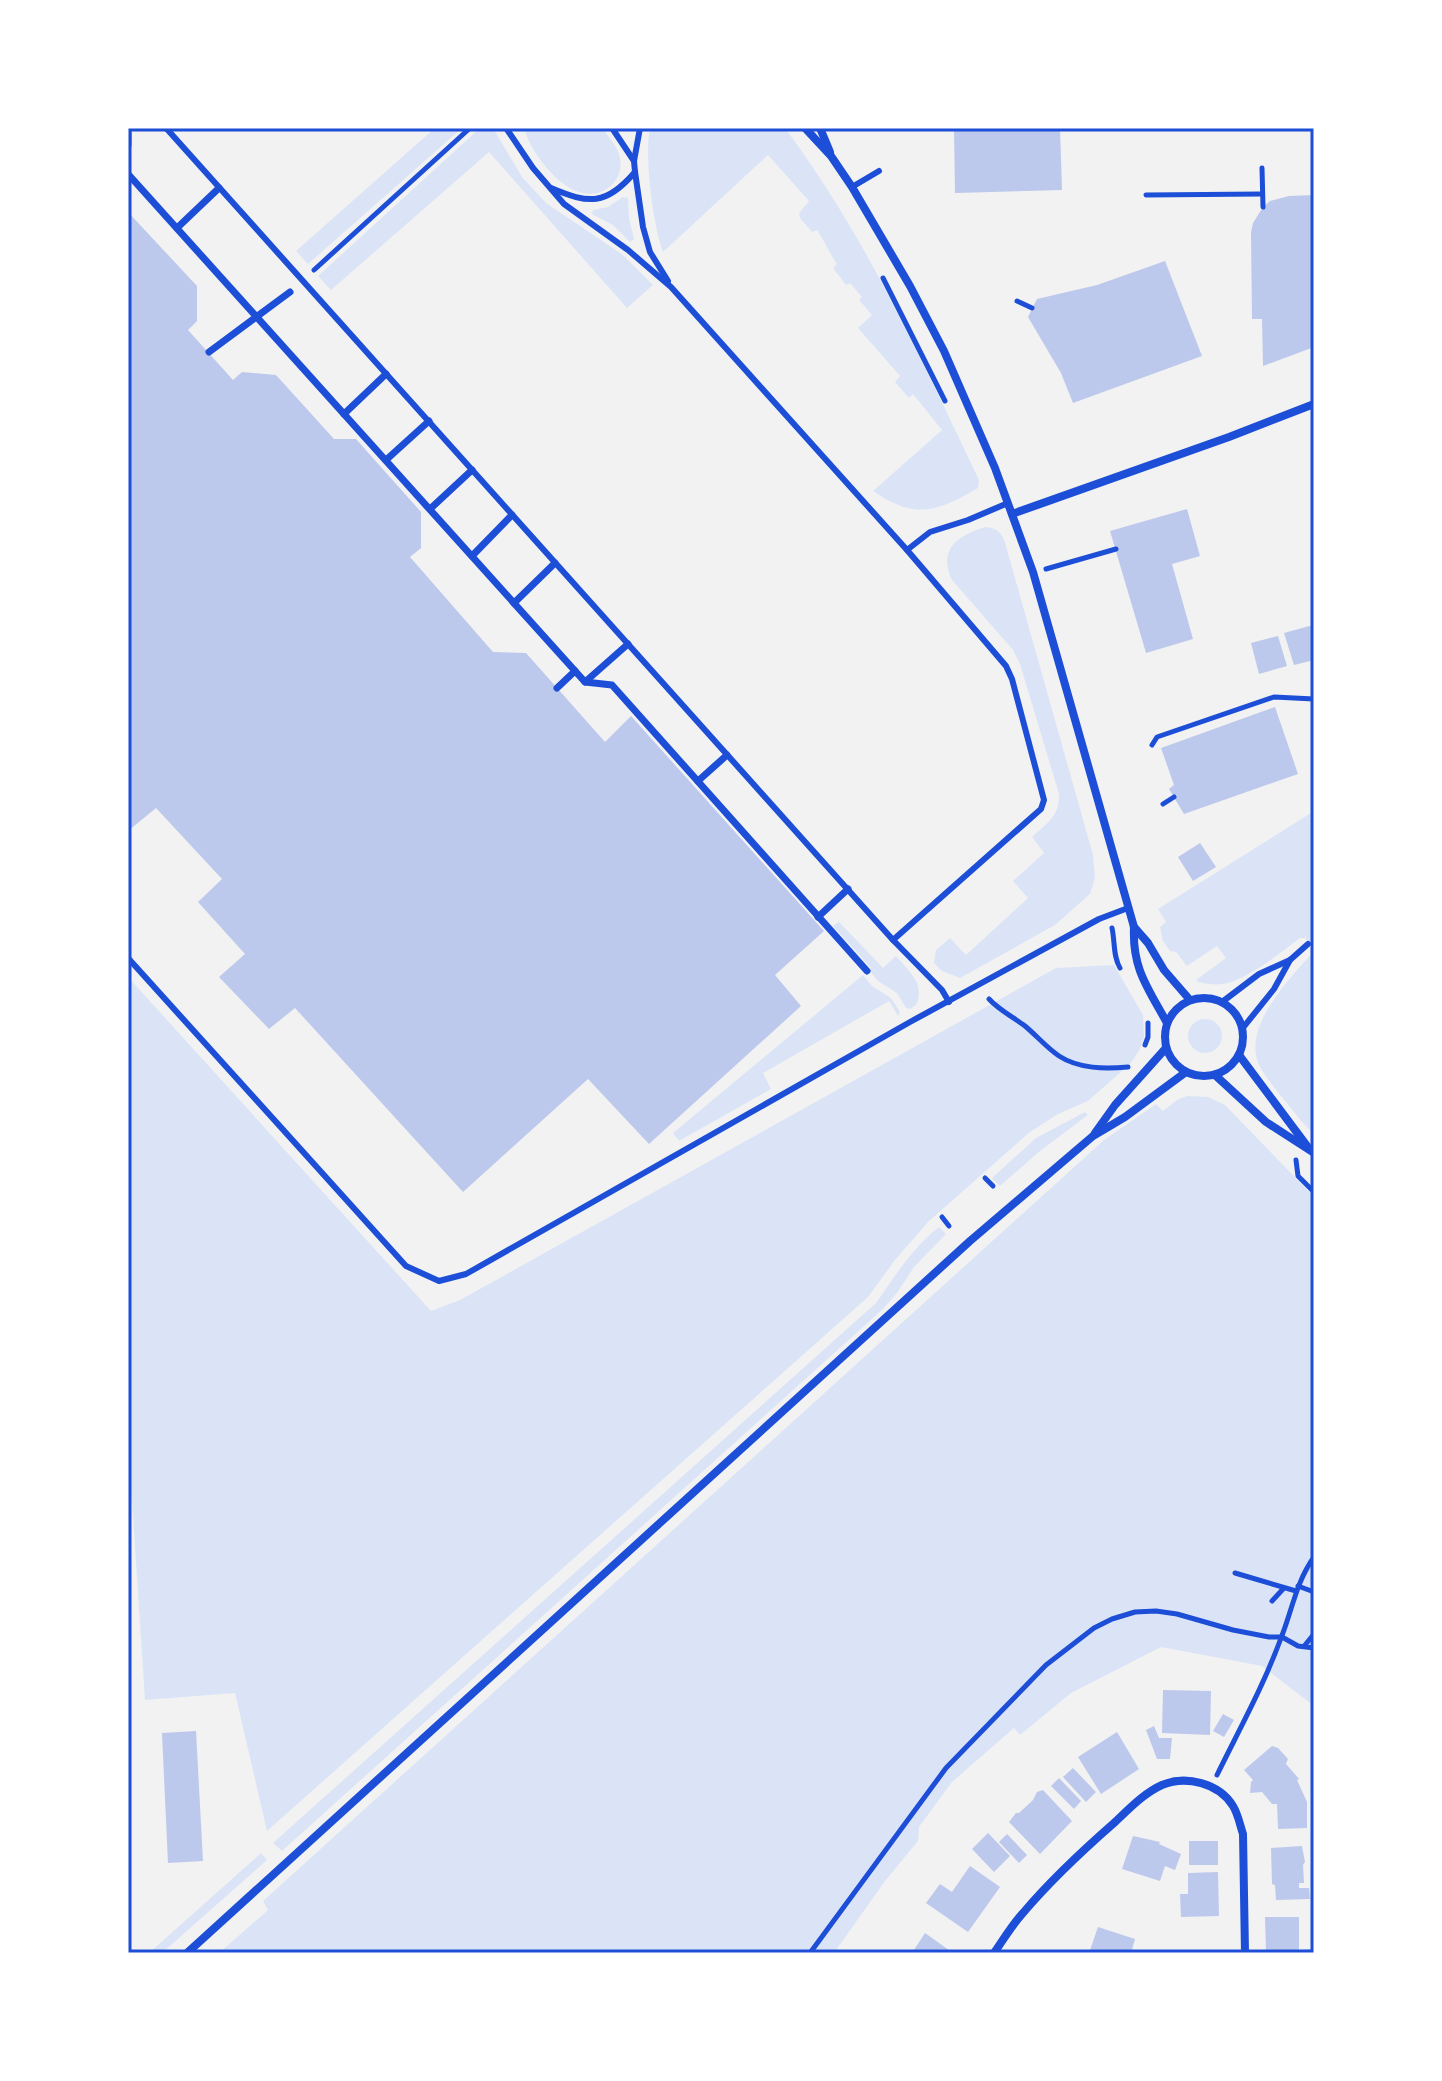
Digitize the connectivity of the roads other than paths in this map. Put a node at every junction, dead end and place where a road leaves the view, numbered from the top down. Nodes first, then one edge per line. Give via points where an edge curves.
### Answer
1 (166, 128) edge
2 (506, 128) edge
3 (514, 128) edge
4 (612, 128) edge
5 (640, 128) edge
6 (805, 128) edge
7 (820, 128) edge
8 (128, 130) edge
9 (128, 145) edge
10 (516, 145) junction
11 (831, 156) junction
12 (634, 161) junction
13 (879, 171) dead end
14 (635, 172) junction
15 (128, 174) edge
16 (548, 186) junction
17 (852, 187) junction
18 (219, 188) junction
19 (177, 228) junction
20 (671, 287) junction
21 (290, 292) dead end
22 (257, 317) junction
23 (209, 352) dead end
24 (386, 374) junction
25 (1314, 404) edge
26 (344, 414) junction
27 (429, 421) junction
28 (386, 460) junction
29 (472, 470) junction
30 (1008, 503) junction
31 (430, 509) junction
32 (1012, 514) junction
33 (512, 515) junction
34 (907, 550) junction
35 (472, 556) junction
36 (555, 563) junction
37 (514, 603) junction
38 (628, 644) junction
39 (575, 671) junction
40 (585, 682) junction
41 (557, 688) dead end
42 (727, 755) junction
43 (698, 781) junction
44 (848, 889) junction
45 (1128, 908) junction
46 (818, 917) junction
47 (1134, 927) junction
48 (893, 940) junction
49 (1308, 944) dead end
50 (128, 958) edge
51 (1290, 960) junction
52 (867, 971) dead end
53 (1190, 1000) junction
54 (949, 1002) junction
55 (1222, 1002) junction
56 (1167, 1023) junction
57 (1242, 1029) junction
58 (1166, 1048) junction
59 (1239, 1055) junction
60 (1186, 1072) junction
61 (1215, 1075) junction
62 (1093, 1136) junction
63 (1312, 1151) edge
64 (187, 1953) edge
65 (994, 1953) edge
66 (1245, 1953) edge

1 - 18 lane
2 - 10 lane
3 - 10 lane
4 - 12 lane
5 - 12 lane
6 - 11 street
7 - 11 street
8 - 9 street
10 - 16 lane
11 - 17 street
12 - 14 lane
13 - 17 lane
14 - 16 lane via 602,199 584,200
14 - 20 lane via 650,252
15 - 19 street
16 - 20 lane
17 - 30 street via 944,351
18 - 19 street
18 - 24 lane
19 - 22 street
20 - 34 lane
21 - 22 street
22 - 23 street
22 - 26 street
24 - 26 street
24 - 27 lane
25 - 32 street
26 - 28 street
27 - 28 street
27 - 29 lane
28 - 31 street
29 - 31 street
29 - 33 lane
30 - 32 street
30 - 34 lane via 930,532
31 - 35 street
32 - 45 street
33 - 35 street
33 - 36 lane
34 - 48 lane via 1006,666 1044,800 1041,809
35 - 37 street
36 - 37 street
36 - 38 lane
37 - 39 street
38 - 40 street
38 - 42 lane
39 - 40 street
39 - 41 street
40 - 43 street via 612,685
42 - 43 street
42 - 44 lane
43 - 46 street
44 - 46 street
44 - 48 lane
45 - 47 street
45 - 54 lane
46 - 52 street
47 - 53 street
47 - 56 street via 1139,972
48 - 54 lane
49 - 51 lane
50 - 54 lane via 406,1266 439,1281 466,1274
51 - 55 lane via 1259,974
51 - 57 lane
53 - 55 street
53 - 56 street
55 - 57 street
56 - 58 street
57 - 59 street
58 - 60 street
58 - 62 street
59 - 61 street
59 - 63 street
60 - 61 street
60 - 62 street
61 - 63 street via 1266,1122
62 - 64 street via 970,1241
65 - 66 street via 1022,1914 1084,1849 1142,1798 1173,1782 1192,1781 1228,1798 1243,1834

